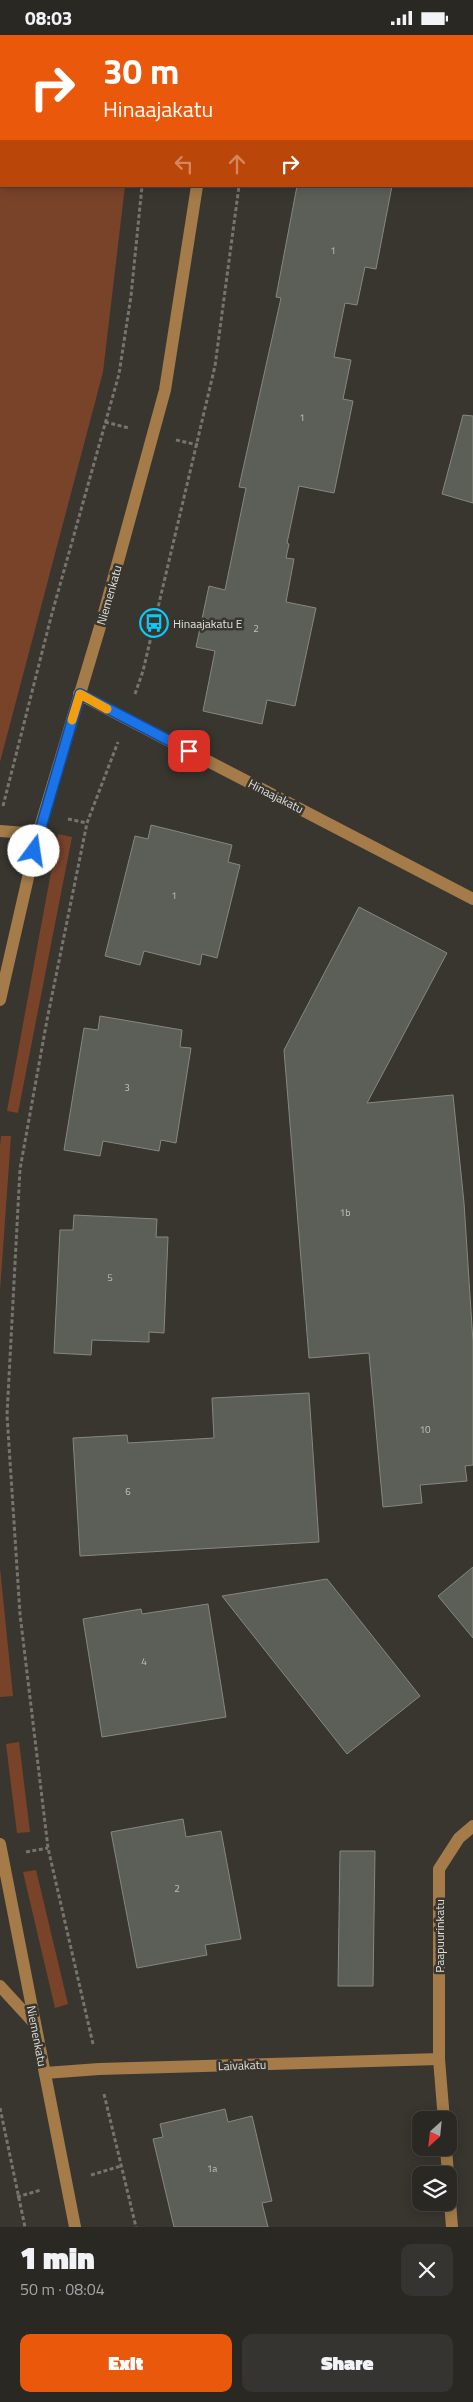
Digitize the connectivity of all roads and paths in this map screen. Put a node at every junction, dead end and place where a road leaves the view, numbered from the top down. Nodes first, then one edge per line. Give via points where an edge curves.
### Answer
1 (142, 187) edge
2 (197, 187) edge
3 (239, 187) edge
4 (80, 694) junction
5 (125, 718) junction
6 (2, 811) dead end
7 (0, 831) edge
8 (38, 833) junction
9 (473, 899) edge
10 (0, 1000) edge
11 (473, 1826) edge
12 (0, 1845) edge
13 (0, 1986) edge
14 (35, 2024) junction
15 (439, 2059) junction
16 (99, 2069) junction
17 (45, 2073) junction
18 (0, 2108) edge
19 (443, 2111) edge
20 (451, 2211) edge
21 (25, 2227) edge
22 (75, 2227) edge
23 (136, 2227) edge
24 (452, 2227) edge

1 - 6 path via 119,374 53,608
2 - 4 street, Niemenkatu via 165,390
3 - 5 path via 213,375 143,671
4 - 5 street, Hinaajakatu
4 - 8 street, Niemenkatu
5 - 9 street, Hinaajakatu
5 - 16 path via 113,760 87,823 46,1020 20,1169 7,1415 20,1614 48,1848
7 - 8 street
8 - 10 street, Niemenkatu
11 - 15 street, Paapuurinkatu via 459,1838 439,1869
12 - 14 street, Niemenkatu
13 - 14 street
14 - 17 street, Niemenkatu
15 - 16 street, Laivakatu
15 - 19 street, Paapuurinkatu
16 - 17 street, Laivakatu
16 - 23 path
17 - 22 street, Niemenkatu
18 - 21 path
20 - 24 street

